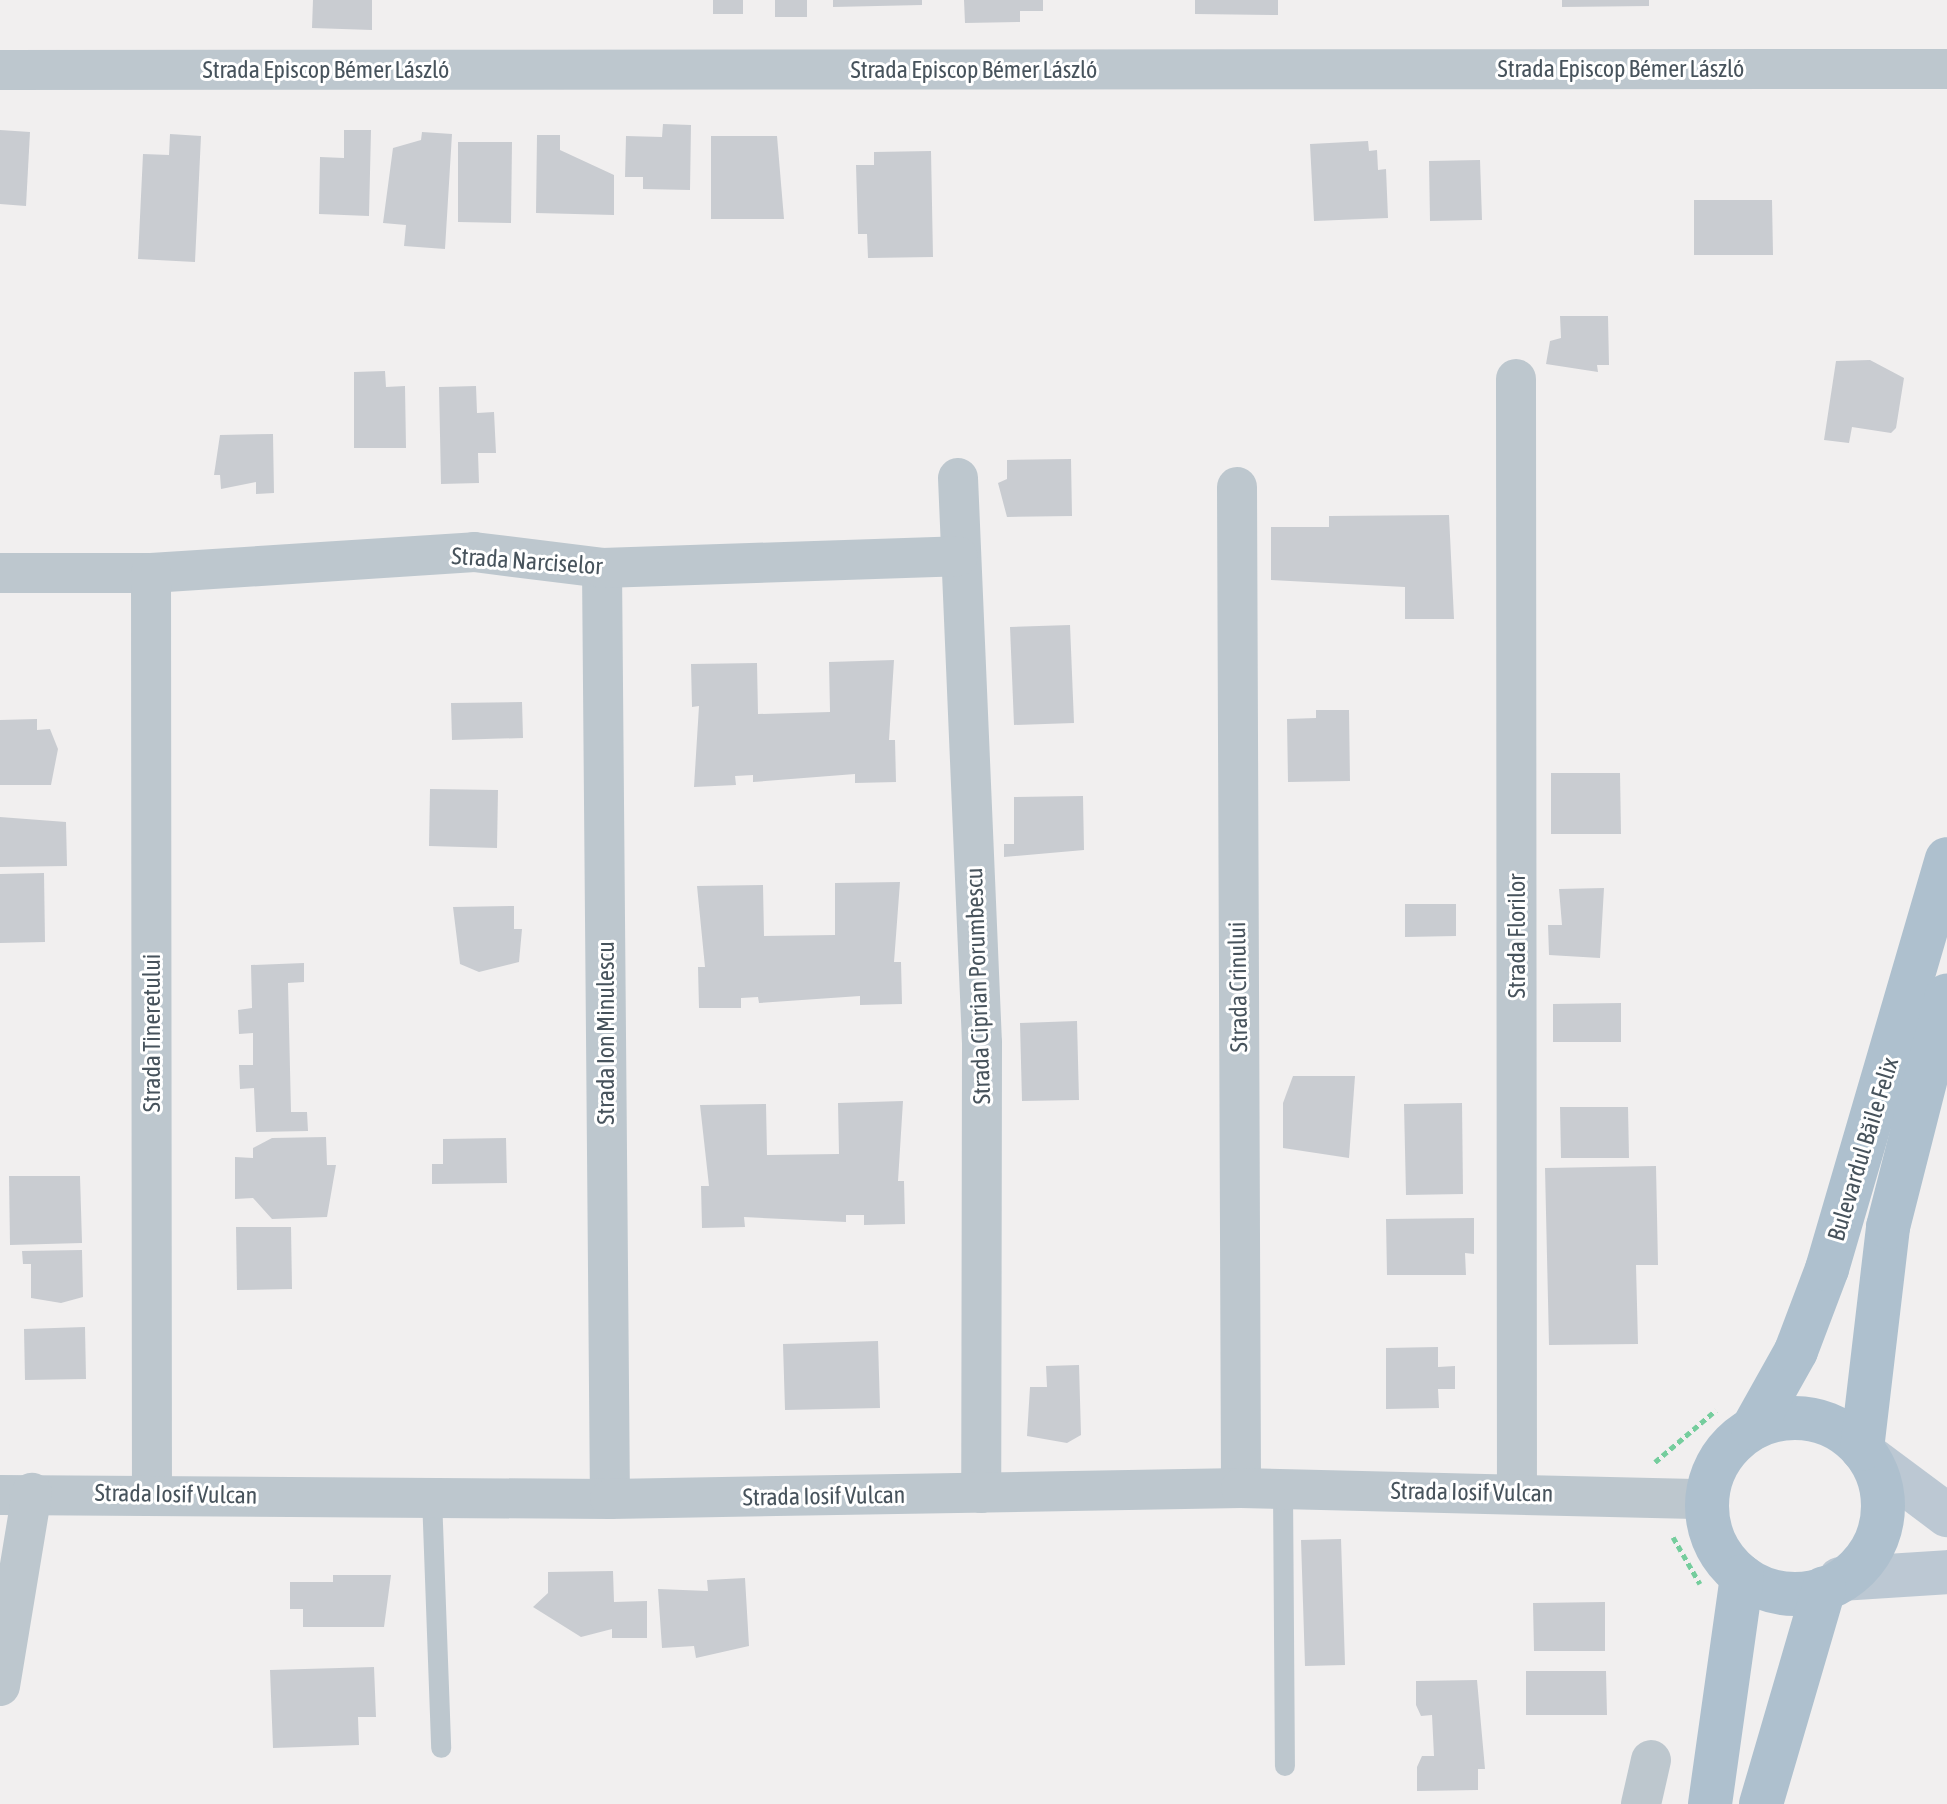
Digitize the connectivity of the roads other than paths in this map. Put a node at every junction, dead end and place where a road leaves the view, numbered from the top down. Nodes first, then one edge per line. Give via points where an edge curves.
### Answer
1 (1947, 69) edge
2 (0, 70) edge
3 (1516, 379) dead end
4 (958, 478) dead end
5 (1237, 487) dead end
6 (958, 556) junction
7 (602, 568) junction
8 (0, 573) edge
9 (151, 573) junction
10 (1947, 859) edge
11 (1947, 995) edge
12 (1753, 1428) junction
13 (1865, 1453) junction
14 (1241, 1488) junction
15 (1283, 1489) junction
16 (981, 1493) junction
17 (1517, 1493) junction
18 (16, 1494) edge
19 (152, 1494) junction
20 (432, 1497) junction
21 (610, 1499) junction
22 (1706, 1499) junction
23 (1947, 1515) edge
24 (1947, 1572) edge
25 (1742, 1576) junction
26 (1832, 1584) junction
27 (0, 1686) edge
28 (441, 1748) dead end
29 (1651, 1760) dead end
30 (1285, 1766) dead end
31 (1641, 1804) edge
32 (1710, 1804) edge
33 (1761, 1804) edge

1 - 2 street, Strada Episcop Bémer László
3 - 17 street, Strada Florilor
4 - 6 street, Strada Ciprian Porumbescu
5 - 14 street, Strada Crinului
6 - 7 street, Strada Narciselor
6 - 16 street, Strada Ciprian Porumbescu via 982,1043
7 - 9 street, Strada Narciselor via 474,552
7 - 21 street, Strada Ion Minulescu
8 - 9 street, Strada Narciselor
9 - 19 street, Strada Tineretului
10 - 12 main road, Bulevardul Băile Felix via 1827,1269 1796,1351
11 - 13 main road, Bulevardul Băile Felix via 1888,1227
12 - 13 main road via 1775,1419 1811,1420
12 - 22 main road via 1721,1458
13 - 23 main road
13 - 26 main road via 1881,1483 1883,1521 1864,1562
14 - 15 street, Strada Iosif Vulcan
14 - 16 street, Strada Iosif Vulcan
15 - 17 street, Strada Iosif Vulcan
15 - 30 lane
16 - 21 street, Strada Iosif Vulcan
17 - 22 street, Strada Iosif Vulcan
18 - 19 street, Strada Iosif Vulcan
18 - 27 street
19 - 20 street, Strada Iosif Vulcan
20 - 21 street, Strada Iosif Vulcan
20 - 28 lane
22 - 25 main road via 1714,1542
24 - 26 main road
25 - 26 main road via 1781,1592
25 - 32 main road
26 - 33 main road
29 - 31 street

